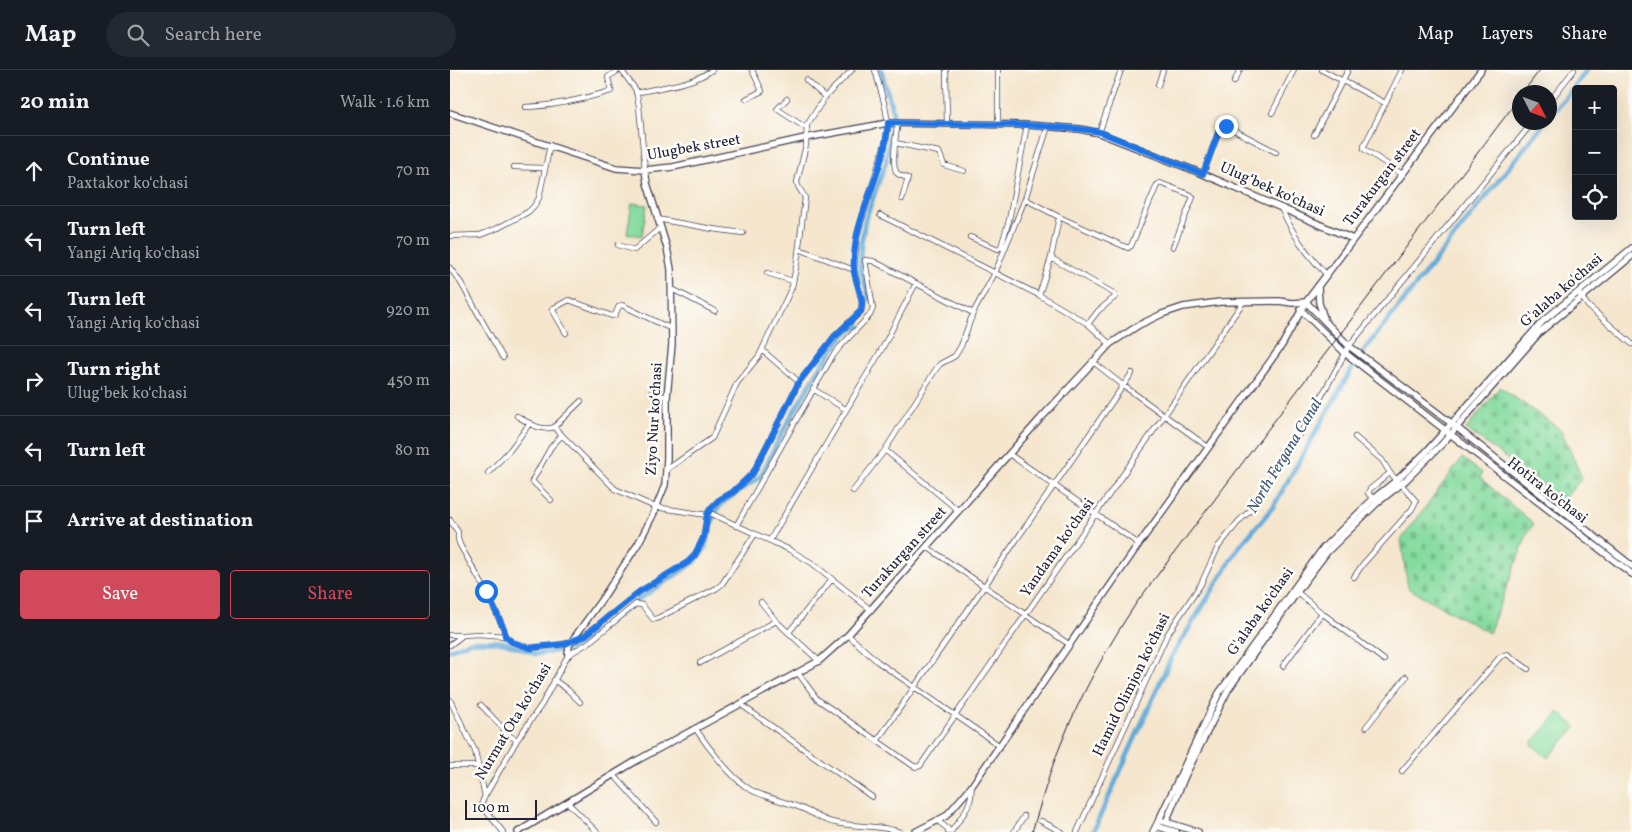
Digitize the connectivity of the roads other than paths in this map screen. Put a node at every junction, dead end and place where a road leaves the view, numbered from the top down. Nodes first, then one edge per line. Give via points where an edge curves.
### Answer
1 (620, 70) edge
2 (712, 70) edge
3 (752, 70) edge
4 (852, 70) edge
5 (875, 70) edge
6 (946, 70) edge
7 (998, 70) edge
8 (1121, 70) edge
9 (1163, 70) edge
10 (1240, 70) edge
11 (1294, 70) edge
12 (1322, 70) edge
13 (1348, 70) edge
14 (1402, 70) edge
15 (1481, 70) edge
16 (1574, 70) edge
17 (806, 80) dead end
18 (1342, 80) junction
19 (1234, 82) dead end
20 (1158, 85) dead end
21 (636, 93) junction
22 (1557, 93) edge
23 (825, 97) junction
24 (746, 99) dead end
25 (787, 99) dead end
26 (1385, 103) junction
27 (526, 107) dead end
28 (450, 113) edge
29 (1272, 114) dead end
30 (888, 123) junction
31 (898, 123) junction
32 (947, 125) junction
33 (998, 125) junction
34 (1027, 125) junction
35 (1048, 126) junction
36 (806, 128) junction
37 (1526, 130) edge
38 (1100, 132) junction
39 (1314, 135) dead end
40 (805, 138) junction
41 (895, 143) junction
42 (550, 145) junction
43 (1276, 152) dead end
44 (514, 167) dead end
45 (544, 168) junction
46 (645, 170) junction
47 (964, 171) dead end
48 (1203, 174) junction
49 (1402, 174) junction
50 (902, 199) dead end
51 (1025, 199) junction
52 (1281, 208) junction
53 (880, 215) dead end
54 (1059, 217) junction
55 (657, 219) junction
56 (660, 228) junction
57 (743, 233) dead end
58 (450, 236) edge
59 (970, 237) dead end
60 (1352, 239) junction
61 (618, 245) dead end
62 (1173, 247) dead end
63 (1632, 248) edge
64 (799, 249) junction
65 (1632, 256) edge
66 (1051, 258) junction
67 (450, 268) edge
68 (854, 270) junction
69 (767, 272) dead end
70 (995, 273) junction
71 (1326, 274) junction
72 (793, 281) junction
73 (916, 283) junction
74 (1318, 286) junction
75 (672, 290) junction
76 (1580, 294) junction
77 (1039, 295) junction
78 (1244, 301) junction
79 (1306, 302) junction
80 (1292, 303) junction
81 (1302, 310) junction
82 (715, 311) dead end
83 (972, 313) junction
84 (1326, 322) junction
85 (1088, 324) junction
86 (672, 328) junction
87 (566, 333) dead end
88 (1110, 344) junction
89 (1632, 344) edge
90 (1349, 346) junction
91 (762, 350) junction
92 (1345, 353) junction
93 (503, 358) dead end
94 (1092, 361) junction
95 (1132, 373) dead end
96 (799, 382) junction
97 (1124, 386) junction
98 (813, 389) junction
99 (651, 394) dead end
100 (667, 397) junction
101 (581, 401) dead end
102 (845, 409) junction
103 (1165, 415) junction
104 (517, 416) dead end
105 (530, 423) junction
106 (1451, 423) junction
107 (554, 427) junction
108 (1456, 428) junction
109 (1446, 429) junction
110 (1451, 434) junction
111 (562, 435) junction
112 (1355, 437) dead end
113 (1438, 443) junction
114 (1208, 447) junction
115 (885, 450) junction
116 (1009, 454) junction
117 (666, 470) junction
118 (488, 473) dead end
119 (1390, 473) junction
120 (1399, 482) junction
121 (1054, 486) junction
122 (852, 491) dead end
123 (551, 500) dead end
124 (1375, 501) junction
125 (655, 507) junction
126 (959, 511) junction
127 (709, 514) junction
128 (1096, 515) junction
129 (450, 520) edge
130 (736, 526) junction
131 (755, 534) junction
132 (770, 540) junction
133 (1139, 544) junction
134 (927, 547) junction
135 (1632, 566) edge
136 (1632, 574) edge
137 (1354, 577) dead end
138 (832, 579) junction
139 (985, 587) junction
140 (1297, 592) junction
141 (761, 602) dead end
142 (871, 610) junction
143 (1322, 613) junction
144 (1026, 616) junction
145 (776, 621) junction
146 (789, 632) junction
147 (450, 635) edge
148 (463, 635) junction
149 (848, 635) junction
150 (505, 636) junction
151 (570, 642) junction
152 (450, 645) edge
153 (1070, 645) junction
154 (568, 655) junction
155 (1384, 660) dead end
156 (819, 661) junction
157 (700, 663) dead end
158 (1283, 666) dead end
159 (1528, 669) dead end
160 (798, 673) junction
161 (1406, 676) dead end
162 (554, 680) junction
163 (915, 686) junction
164 (450, 700) edge
165 (580, 702) dead end
166 (740, 704) junction
167 (481, 705) dead end
168 (956, 716) junction
169 (1366, 727) dead end
170 (695, 728) junction
171 (1204, 730) junction
172 (517, 740) junction
173 (878, 741) junction
174 (1000, 746) junction
175 (450, 766) edge
176 (479, 766) junction
177 (1402, 772) dead end
178 (614, 775) junction
179 (970, 787) junction
180 (485, 796) junction
181 (872, 797) dead end
182 (568, 803) junction
183 (1024, 816) dead end
184 (938, 821) junction
185 (1041, 821) dead end
186 (656, 822) dead end
187 (1156, 826) edge
188 (1164, 828) edge
189 (503, 832) edge
190 (518, 832) edge
191 (597, 832) edge
192 (900, 832) edge
193 (915, 832) edge
194 (949, 832) edge
195 (1014, 832) edge
196 (1062, 832) edge
197 (1077, 832) edge
198 (1176, 832) edge
199 (1198, 832) edge

1 - 21 street
1 - 27 street via 608,77 612,89 609,91
2 - 21 street via 686,81
3 - 24 street via 762,91
4 - 23 street
5 - 30 street
6 - 32 street
7 - 33 street
8 - 38 street
9 - 20 street
10 - 19 street
11 - 29 street
12 - 18 street
13 - 18 street
14 - 26 street
15 - 49 main road, Turakurgan street
16 - 22 street
17 - 23 street
18 - 26 street
18 - 39 street
21 - 46 street
23 - 36 street
25 - 36 street via 777,108
26 - 49 street via 1364,150
28 - 42 main road, Ulugbek street
30 - 31 main road, Ulugʻbek koʻchasi
30 - 40 main road, Ulugbek street
30 - 68 street via 877,175 857,235
31 - 32 main road, Ulugʻbek koʻchasi
31 - 41 street
32 - 33 main road, Ulugʻbek koʻchasi
33 - 34 main road, Ulugʻbek koʻchasi
34 - 35 main road, Ulugʻbek koʻchasi
34 - 59 street via 1001,248
35 - 38 main road, Ulugʻbek koʻchasi
35 - 51 street
36 - 40 street
37 - 90 street, Hamid Olimjon koʻchasi
38 - 48 main road, Ulugʻbek koʻchasi
40 - 46 main road, Ulugbek street via 673,167
40 - 64 street via 797,178 797,186 804,198
41 - 47 street via 939,152 944,165
41 - 50 street via 895,171 908,178
42 - 45 street
42 - 46 main road, Ulugbek street via 616,168
43 - 48 street via 1222,126
44 - 45 street
45 - 58 street via 538,198 528,212 480,235
46 - 55 main road, Ziyo Nur koʻchasi
48 - 52 main road, Ulugʻbek koʻchasi
49 - 60 main road, Turakurgan street
51 - 54 street
51 - 70 street
52 - 60 main road, Ulugʻbek koʻchasi
52 - 71 street via 1297,240
53 - 70 street
54 - 62 street via 1128,248 1157,185 1166,184 1193,197
54 - 66 street
55 - 56 main road, Ziyo Nur koʻchasi
55 - 57 street
56 - 61 street via 634,250
56 - 75 main road, Ziyo Nur koʻchasi via 668,248
60 - 71 main road, Turakurgan street
63 - 76 main road, G'alaba ko'chasi
64 - 68 street
64 - 72 street
65 - 76 main road, G'alaba ko'chasi
66 - 77 street
66 - 85 street via 1115,294
67 - 93 street
68 - 96 street via 862,302 861,311 834,337
69 - 72 street
70 - 77 street
70 - 83 street
71 - 74 main road, Turakurgan street
72 - 91 street
73 - 83 street
73 - 98 street via 873,262 864,262 873,308 840,347
73 - 102 street
74 - 79 main road, Turakurgan street
74 - 84 main road via 1319,303
75 - 82 street
75 - 86 main road, Ziyo Nur koʻchasi
76 - 89 street via 1588,306
76 - 106 main road, G'alaba ko'chasi via 1534,330
76 - 108 main road, G'alaba ko'chasi via 1540,332
77 - 85 street
78 - 80 main road, Turakurgan street
78 - 88 main road, Turakurgan street via 1220,302 1162,314
78 - 103 street, Yandama koʻchasi
79 - 80 main road, Turakurgan street
79 - 81 main road, Turakurgan street
79 - 84 main road, Hotira ko'chasi
80 - 81 main road
81 - 92 main road, Hotira ko'chasi
81 - 114 main road, Turakurgan street via 1282,344
83 - 115 street via 955,356 936,369
84 - 90 main road, Hotira ko'chasi
85 - 88 street
86 - 87 street via 622,306 612,316 569,300 552,309
86 - 100 main road, Ziyo Nur koʻchasi
88 - 94 main road, Turakurgan street
90 - 92 street, Hamid Olimjon koʻchasi
90 - 106 main road, Hotira ko'chasi
91 - 96 street
91 - 117 street via 738,383 712,438
92 - 109 main road, Hotira ko'chasi
92 - 197 street, Hamid Olimjon koʻchasi via 1256,505 1228,532 1201,584 1167,635
94 - 97 street
94 - 116 main road, Turakurgan street
95 - 97 street
96 - 127 street via 753,473 719,500
97 - 103 street
97 - 121 street
98 - 102 street
98 - 130 street
99 - 100 street
100 - 117 main road, Ziyo Nur koʻchasi
101 - 107 street
102 - 132 street
103 - 114 street
103 - 128 street, Yandama koʻchasi
104 - 105 street
105 - 107 street via 544,429
105 - 118 street
106 - 108 main road, Hotira ko'chasi
106 - 109 main road, G'alaba ko'chasi
107 - 111 street
108 - 110 main road, G'alaba ko'chasi
108 - 135 main road, Hotira ko'chasi
109 - 110 main road, Hotira ko'chasi
109 - 113 main road, G'alaba ko'chasi
110 - 113 main road, G'alaba ko'chasi
110 - 136 main road, Hotira ko'chasi
111 - 123 street via 551,447 532,481
111 - 125 street via 609,485
112 - 119 street via 1382,460
113 - 120 main road, G'alaba ko'chasi
114 - 133 main road, Turakurgan street
115 - 122 street
115 - 126 street
116 - 121 street
116 - 126 main road, Turakurgan street
117 - 125 main road, Ziyo Nur koʻchasi via 665,485
119 - 120 street
119 - 124 street via 1368,491
120 - 124 main road, G'alaba ko'chasi
120 - 137 street via 1416,501
121 - 128 street
121 - 139 street
124 - 140 main road, G'alaba ko'chasi
124 - 171 main road, G'alaba ko'chasi via 1329,541 1300,578 1219,694
125 - 127 street
125 - 151 main road, Ziyo Nur koʻchasi via 638,544
126 - 134 main road, Turakurgan street
127 - 130 street
127 - 151 street via 704,536 690,560 639,592 584,636
128 - 133 street
128 - 144 street, Yandama koʻchasi
129 - 150 street
130 - 131 street
131 - 132 street
131 - 154 street, Nurmat Ota koʻchasi via 717,588 656,619 642,605 636,604
132 - 138 street via 812,563
133 - 153 main road, Turakurgan street
134 - 139 street
134 - 142 main road, Turakurgan street
138 - 142 street
138 - 146 street
139 - 144 street
139 - 163 street
140 - 143 street
140 - 171 main road, G'alaba ko'chasi
141 - 145 street
142 - 149 main road, Turakurgan street
143 - 155 street
143 - 158 street
144 - 153 street
144 - 168 street, Yandama koʻchasi
145 - 146 street
145 - 157 street
146 - 156 street
147 - 148 street
148 - 150 street
148 - 152 street
149 - 156 main road, Turakurgan street
149 - 163 street via 878,662
150 - 151 street via 530,648
151 - 154 main road
153 - 174 main road, Turakurgan street
154 - 162 street, Nurmat Ota koʻchasi
156 - 160 main road, Turakurgan street
159 - 177 street via 1507,654 1500,657
160 - 166 main road, Turakurgan street
160 - 173 street, Yandama koʻchasi via 817,699
161 - 169 street
162 - 165 street
162 - 172 street, Nurmat Ota koʻchasi
163 - 168 street
163 - 173 street
164 - 176 street
166 - 170 main road, Turakurgan street
166 - 181 street
167 - 172 street
168 - 173 street, Yandama koʻchasi via 920,766 912,765
168 - 174 street
170 - 178 main road, Turakurgan street
170 - 192 street via 720,761 749,789 830,822
171 - 187 main road, G'alaba ko'chasi
171 - 188 main road, G'alaba ko'chasi
172 - 180 street, Nurmat Ota koʻchasi
174 - 179 main road, Turakurgan street
175 - 176 street
176 - 180 street
178 - 182 main road, Turakurgan street
178 - 186 street
179 - 184 main road, Turakurgan street
179 - 194 street via 970,804
180 - 189 street, Nurmat Ota koʻchasi via 484,810
182 - 190 main road, Turakurgan street
182 - 191 street
183 - 195 street
184 - 193 main road, Turakurgan street
184 - 194 street
185 - 196 street
187 - 188 main road
188 - 198 main road
188 - 199 main road

